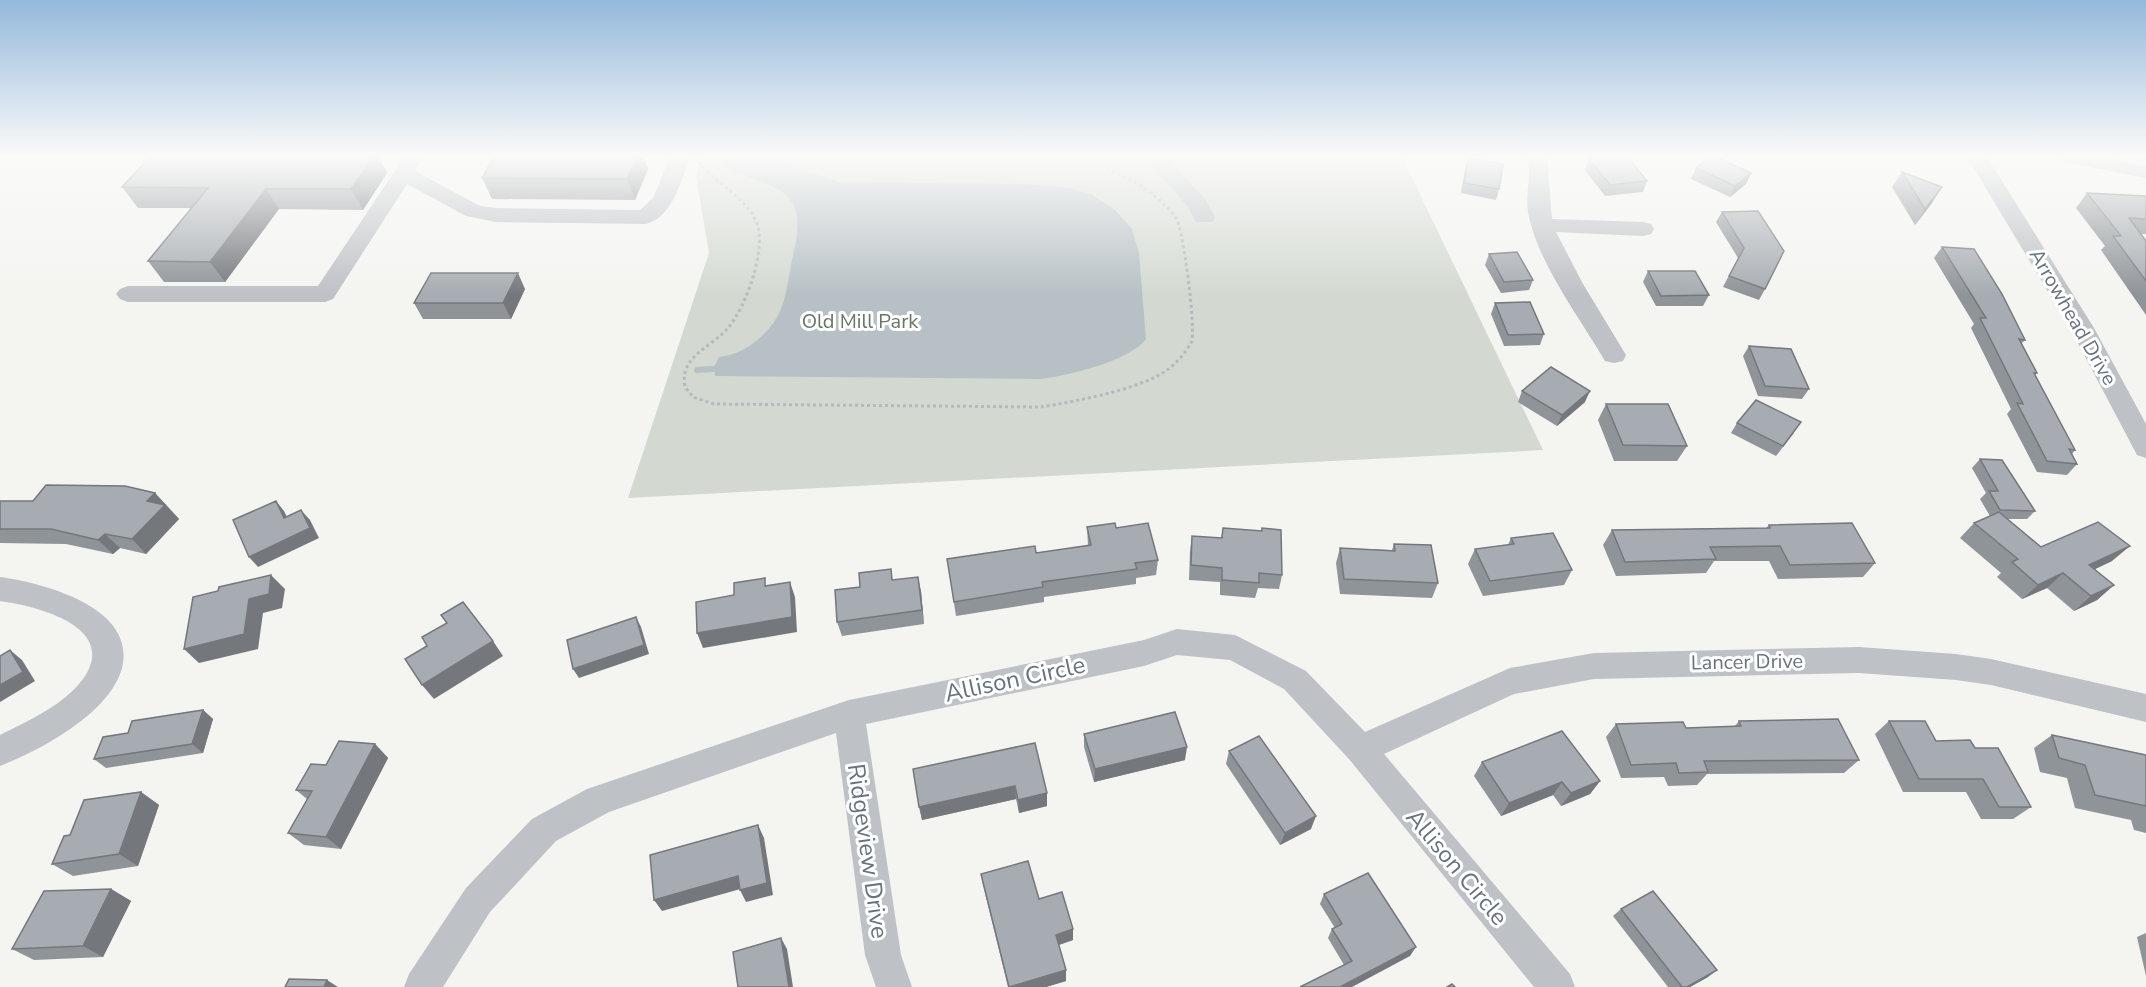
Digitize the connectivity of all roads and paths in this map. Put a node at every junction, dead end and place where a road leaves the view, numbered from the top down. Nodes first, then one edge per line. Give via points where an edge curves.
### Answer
1 (384, 203) edge
2 (463, 203) edge
3 (660, 203) edge
4 (742, 203) edge
5 (1158, 203) edge
6 (1196, 203) edge
7 (1539, 203) edge
8 (2005, 203) edge
9 (1204, 217) dead end
10 (1543, 225) junction
11 (1643, 229) dead end
12 (128, 294) dead end
13 (1614, 355) dead end
14 (2146, 448) edge
15 (0, 589) edge
16 (2146, 708) edge
17 (849, 714) junction
18 (1360, 749) junction
19 (0, 751) edge
20 (422, 987) edge
21 (894, 987) edge
22 (1557, 987) edge

1 - 12 street via 325,294
2 - 3 street via 474,211 496,215 646,217
4 - 5 path via 760,232 758,253 740,310 728,328 687,365 684,387 696,400 714,404 1041,407 1154,378 1177,362 1192,342 1194,322 1181,228 1172,213
6 - 9 street
7 - 10 street
8 - 14 street, Arrowhead Drive via 2082,328
10 - 11 street
10 - 13 street
15 - 19 street via 48,597 78,610 104,640 107,663 94,689 81,702
16 - 18 street, Lancer Drive via 1956,667 1859,660 1594,666 1510,681
17 - 18 street, Allison Circle via 1144,653 1177,642 1235,648 1294,680
17 - 20 street, Allison Circle via 599,800 544,830 478,900
17 - 21 street, Ridgeview Drive via 883,955
18 - 22 street, Allison Circle

